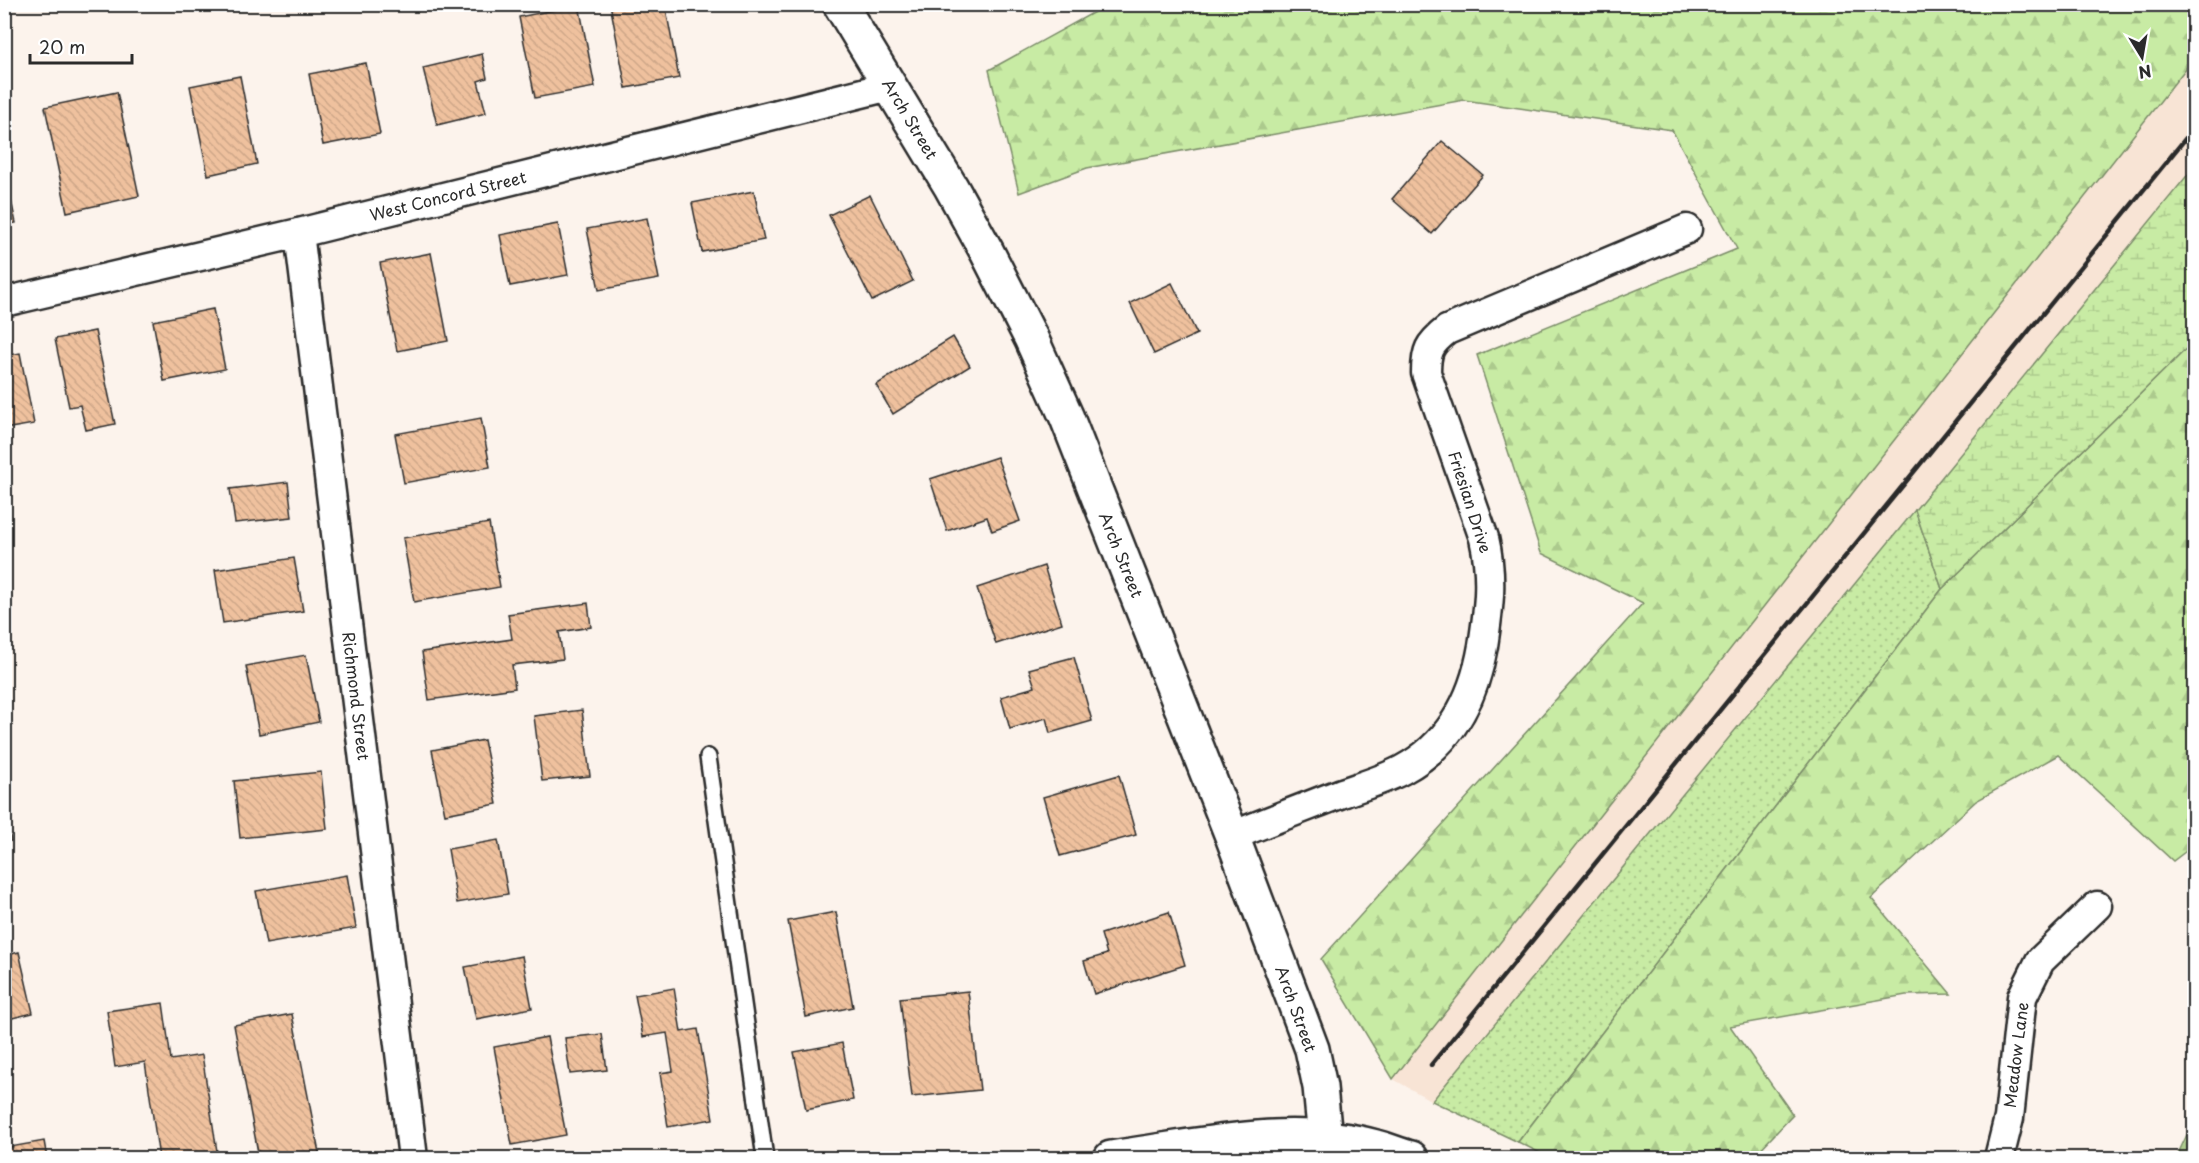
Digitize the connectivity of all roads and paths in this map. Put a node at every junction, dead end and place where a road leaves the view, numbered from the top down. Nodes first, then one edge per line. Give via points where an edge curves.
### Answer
1 (840, 4) edge
2 (890, 86) junction
3 (1687, 229) dead end
4 (299, 233) junction
5 (4, 302) edge
6 (708, 757) dead end
7 (1232, 836) junction
8 (2097, 906) dead end
9 (1325, 1139) junction
10 (413, 1158) edge
11 (765, 1158) edge
12 (1111, 1158) edge
13 (1411, 1158) edge
14 (1999, 1158) edge

1 - 2 street, Arch Street
2 - 4 street, West Concord Street
2 - 7 street, Arch Street via 987,252 1067,418
3 - 7 street, Friesian Drive via 1447,330 1433,341 1426,357 1426,373 1490,562 1486,628 1469,698 1452,727 1428,753 1401,770
4 - 5 street, West Concord Street
4 - 10 street, Richmond Street
6 - 11 lane
7 - 9 street, Arch Street via 1312,1048
8 - 14 street, Meadow Lane via 2040,961 2022,998 2009,1118
9 - 12 street via 1247,1140
9 - 13 street via 1375,1146

